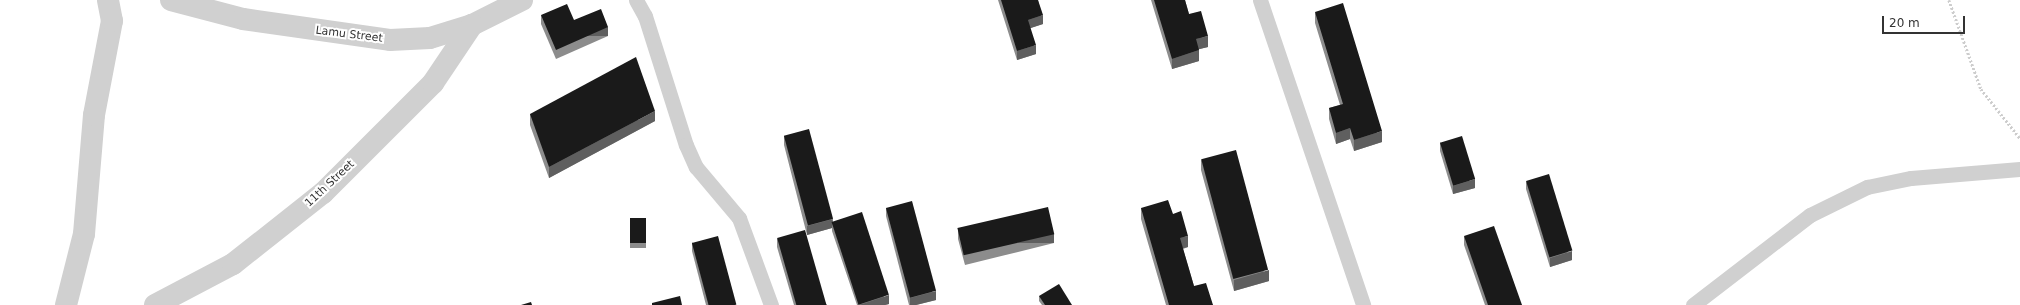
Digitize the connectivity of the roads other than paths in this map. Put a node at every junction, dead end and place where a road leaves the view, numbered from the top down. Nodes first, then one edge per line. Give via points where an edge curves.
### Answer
1 (108, 0) edge
2 (171, 0) edge
3 (522, 0) edge
4 (636, 0) edge
5 (1260, 0) edge
6 (472, 25) junction
7 (2020, 169) edge
8 (66, 305) edge
9 (155, 305) edge
10 (771, 305) edge
11 (1363, 305) edge
12 (1693, 305) edge

1 - 8 street via 112,21 94,115 84,234
2 - 6 street, Lamu Street via 243,19 390,40 430,38
3 - 6 street, Lamu Street
4 - 10 lane via 645,16 686,145 696,167 739,218
5 - 11 lane
6 - 9 street, 11th Street via 434,83 323,193 233,264
7 - 12 lane via 1911,178 1867,187 1810,215

